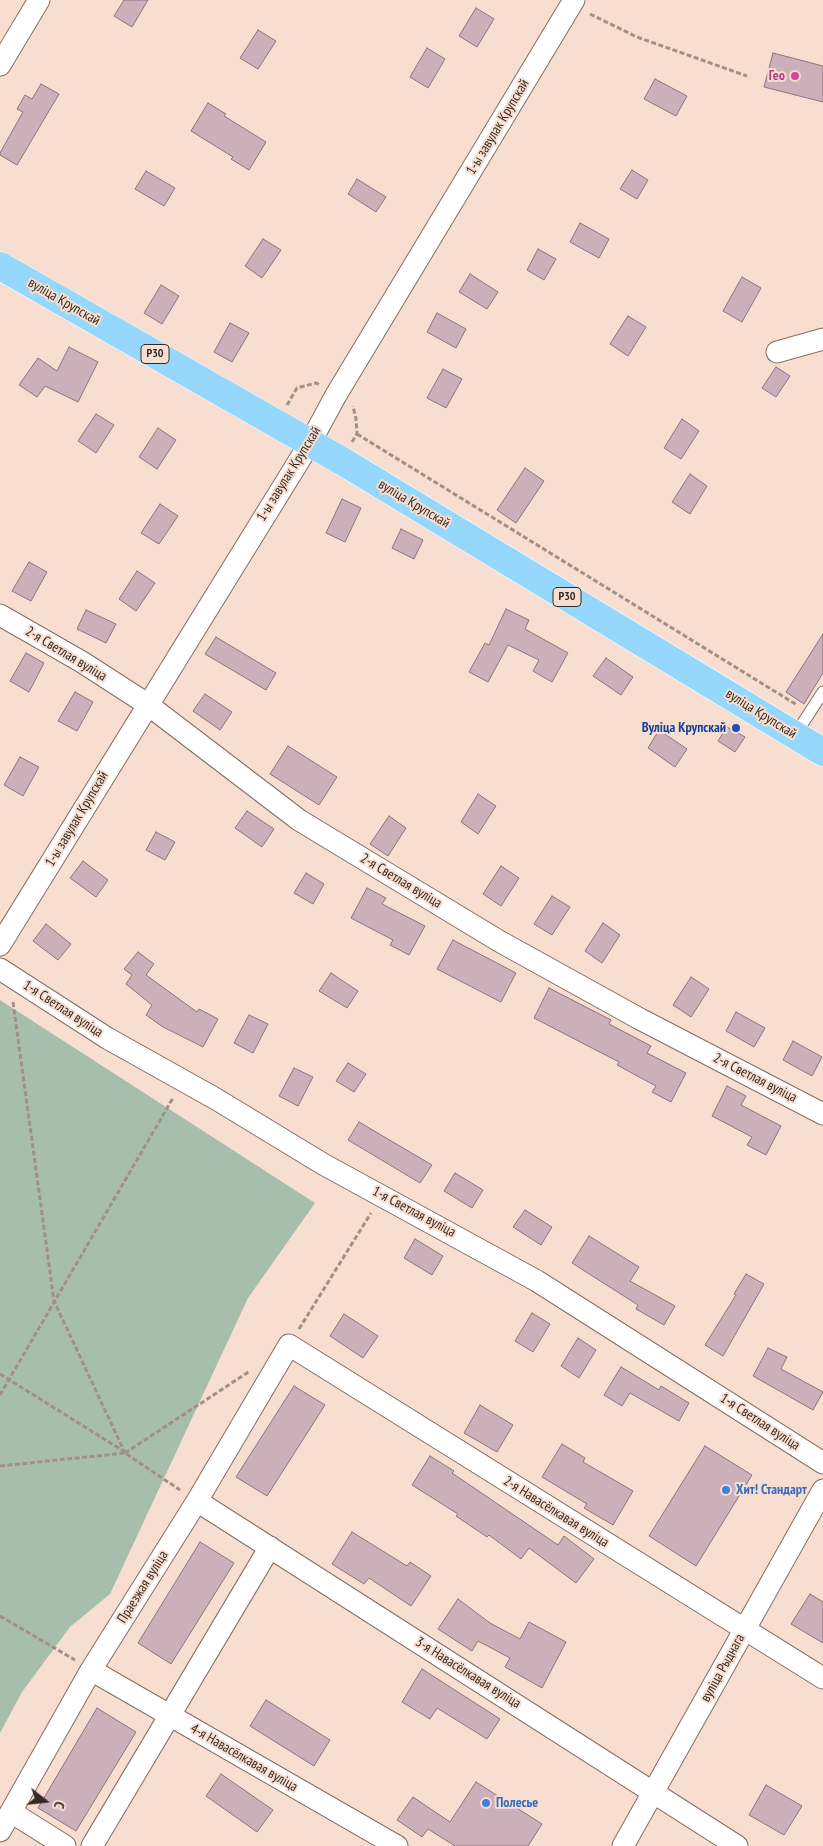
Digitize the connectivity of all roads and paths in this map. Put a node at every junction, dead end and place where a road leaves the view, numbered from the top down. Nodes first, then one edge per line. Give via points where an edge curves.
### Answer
1 (39, 0) edge
2 (573, 2) edge
3 (0, 65) edge
4 (747, 76) dead end
5 (0, 266) edge
6 (823, 339) edge
7 (776, 352) dead end
8 (356, 434) dead end
9 (310, 442) junction
10 (0, 615) edge
11 (823, 692) edge
12 (147, 704) junction
13 (809, 713) junction
14 (795, 735) junction
15 (823, 752) edge
16 (0, 945) edge
17 (5, 972) edge
18 (183, 1081) junction
19 (823, 1114) edge
20 (382, 1195) junction
21 (54, 1301) junction
22 (289, 1345) junction
23 (256, 1366) dead end
24 (0, 1374) edge
25 (9, 1380) junction
26 (0, 1394) edge
27 (125, 1453) junction
28 (823, 1463) edge
29 (0, 1466) edge
30 (823, 1490) edge
31 (197, 1501) junction
32 (270, 1547) junction
33 (0, 1616) edge
34 (744, 1631) junction
35 (91, 1670) junction
36 (823, 1678) edge
37 (170, 1715) junction
38 (654, 1791) junction
39 (11, 1812) junction
40 (0, 1831) edge
41 (65, 1846) edge
42 (92, 1846) edge
43 (397, 1846) edge
44 (623, 1846) edge
45 (737, 1846) edge

1 - 3 street
2 - 4 path via 637,37
2 - 9 street, 1-ы завулак Крупскай
5 - 9 main road, вуліца Крупскай / Р30
6 - 7 street
8 - 13 path
9 - 12 street, 1-ы завулак Крупскай
9 - 14 main road, вуліца Крупскай / Р30
10 - 12 street, 2-я Светлая вуліца
11 - 13 lane
12 - 16 street, 1-ы завулак Крупскай
12 - 19 street, 2-я Светлая вуліца via 299,820 491,936 640,1019
13 - 14 lane
14 - 15 main road, вуліца Крупскай / Р30
17 - 18 street, 1-я Светлая вуліца
17 - 21 path
18 - 20 street, 1-я Светлая вуліца
18 - 21 path
20 - 22 path
20 - 28 street, 1-я Светлая вуліца via 538,1281
21 - 25 path
21 - 27 path
22 - 31 street, Праезжая вуліца
22 - 34 street, 2-я Навасёлкавая вуліца
23 - 27 path
24 - 25 path
25 - 26 path
25 - 27 path
27 - 29 path
27 - 31 path
30 - 34 street, вуліца Рыднага
31 - 32 street, 3-я Навасёлкавая вуліца
31 - 35 street, Праезжая вуліца
32 - 37 street
32 - 38 street, 3-я Навасёлкавая вуліца
33 - 35 path
34 - 36 street, 2-я Навасёлкавая вуліца
34 - 38 street, вуліца Рыднага
35 - 37 street, 4-я Навасёлкавая вуліца
35 - 39 street, Праезжая вуліца
37 - 42 street
37 - 43 street, 4-я Навасёлкавая вуліца
38 - 44 street, вуліца Рыднага
38 - 45 street, 3-я Навасёлкавая вуліца
39 - 40 street, Праезжая вуліца
39 - 41 street

